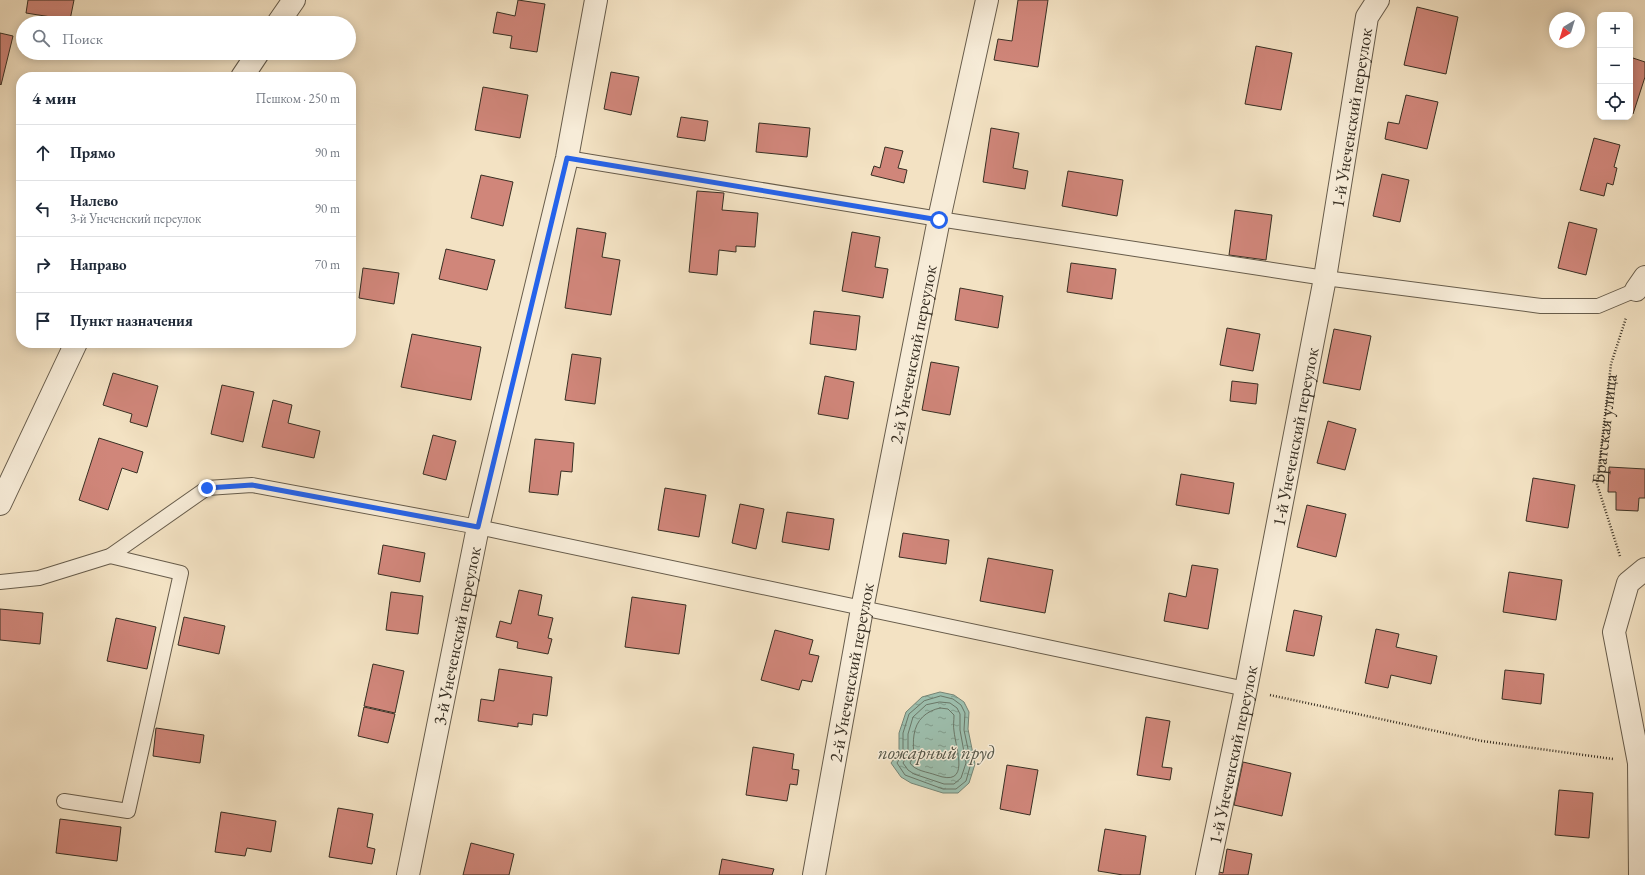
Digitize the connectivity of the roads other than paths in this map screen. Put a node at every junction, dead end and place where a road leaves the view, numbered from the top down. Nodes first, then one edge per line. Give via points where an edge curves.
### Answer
1 (294, 0) edge
2 (596, 0) edge
3 (987, 0) edge
4 (1378, 0) edge
5 (283, 16) edge
6 (253, 60) edge
7 (245, 72) edge
8 (567, 158) junction
9 (939, 220) junction
10 (1325, 278) junction
11 (1640, 283) edge
12 (74, 348) edge
13 (0, 504) edge
14 (478, 527) junction
15 (110, 556) junction
16 (1645, 568) edge
17 (0, 582) edge
18 (862, 609) junction
19 (1246, 689) junction
20 (64, 801) dead end
21 (408, 875) edge
22 (814, 875) edge
23 (1206, 875) edge
24 (1640, 875) edge

1 - 5 street
2 - 8 street, 3-й Унеченский переулок
3 - 9 street, 2-й Унеченский переулок
4 - 10 street, 1-й Унеченский переулок via 1367,17
6 - 7 street
8 - 9 lane
8 - 14 street, 3-й Унеченский переулок
9 - 10 lane
9 - 18 street, 2-й Унеченский переулок
10 - 11 lane via 1541,306 1598,306
10 - 19 street, 1-й Унеченский переулок
12 - 13 street
14 - 15 lane via 252,485 207,488
14 - 18 lane
14 - 21 street, 3-й Унеченский переулок
15 - 17 lane via 39,578
15 - 20 lane via 181,573 128,811
16 - 24 street via 1628,584 1614,632 1639,763
18 - 19 lane
18 - 22 street, 2-й Унеченский переулок
19 - 23 street, 1-й Унеченский переулок

